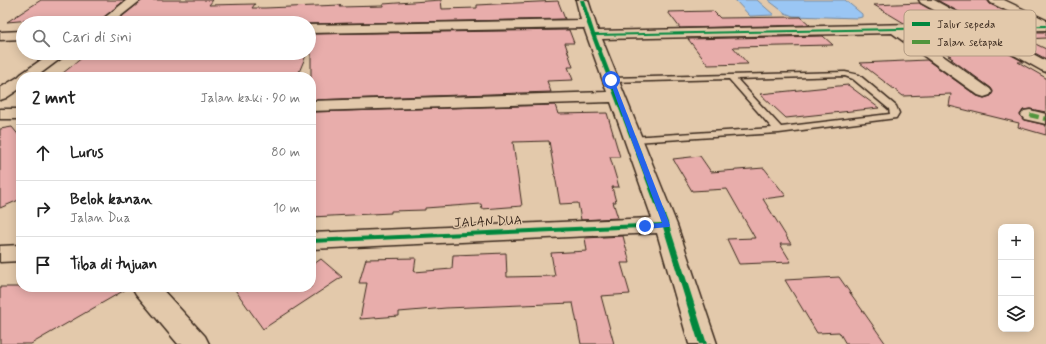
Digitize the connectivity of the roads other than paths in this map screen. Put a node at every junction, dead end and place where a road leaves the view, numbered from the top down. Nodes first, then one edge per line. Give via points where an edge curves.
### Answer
1 (135, 0) edge
2 (582, 0) edge
3 (925, 0) edge
4 (995, 0) edge
5 (943, 10) edge
6 (1015, 10) edge
7 (113, 16) edge
8 (1036, 21) edge
9 (1046, 26) edge
10 (894, 28) junction
11 (904, 28) edge
12 (316, 29) edge
13 (592, 29) junction
14 (16, 35) edge
15 (904, 35) edge
16 (0, 36) edge
17 (933, 56) edge
18 (1026, 56) edge
19 (51, 60) edge
20 (1046, 67) edge
21 (33, 72) edge
22 (731, 77) junction
23 (16, 84) edge
24 (614, 88) junction
25 (984, 92) dead end
26 (0, 95) edge
27 (316, 106) edge
28 (779, 130) junction
29 (634, 139) junction
30 (666, 225) junction
31 (316, 241) edge
32 (16, 253) edge
33 (0, 254) edge
34 (149, 292) edge
35 (195, 344) edge
36 (703, 344) edge

1 - 7 street
2 - 13 street
3 - 5 street
4 - 6 street
8 - 9 street
10 - 11 street
10 - 13 street
10 - 15 street
12 - 13 street
13 - 24 street
14 - 16 street
17 - 25 street
18 - 20 street
19 - 21 street
22 - 24 lane
22 - 28 lane
22 - 28 lane via 850,75 856,77 893,108 895,113 893,116
23 - 26 street
24 - 27 street
24 - 29 street
28 - 29 lane
29 - 30 street
30 - 31 street, JALAN DUA
30 - 36 street
32 - 33 street
34 - 35 street

